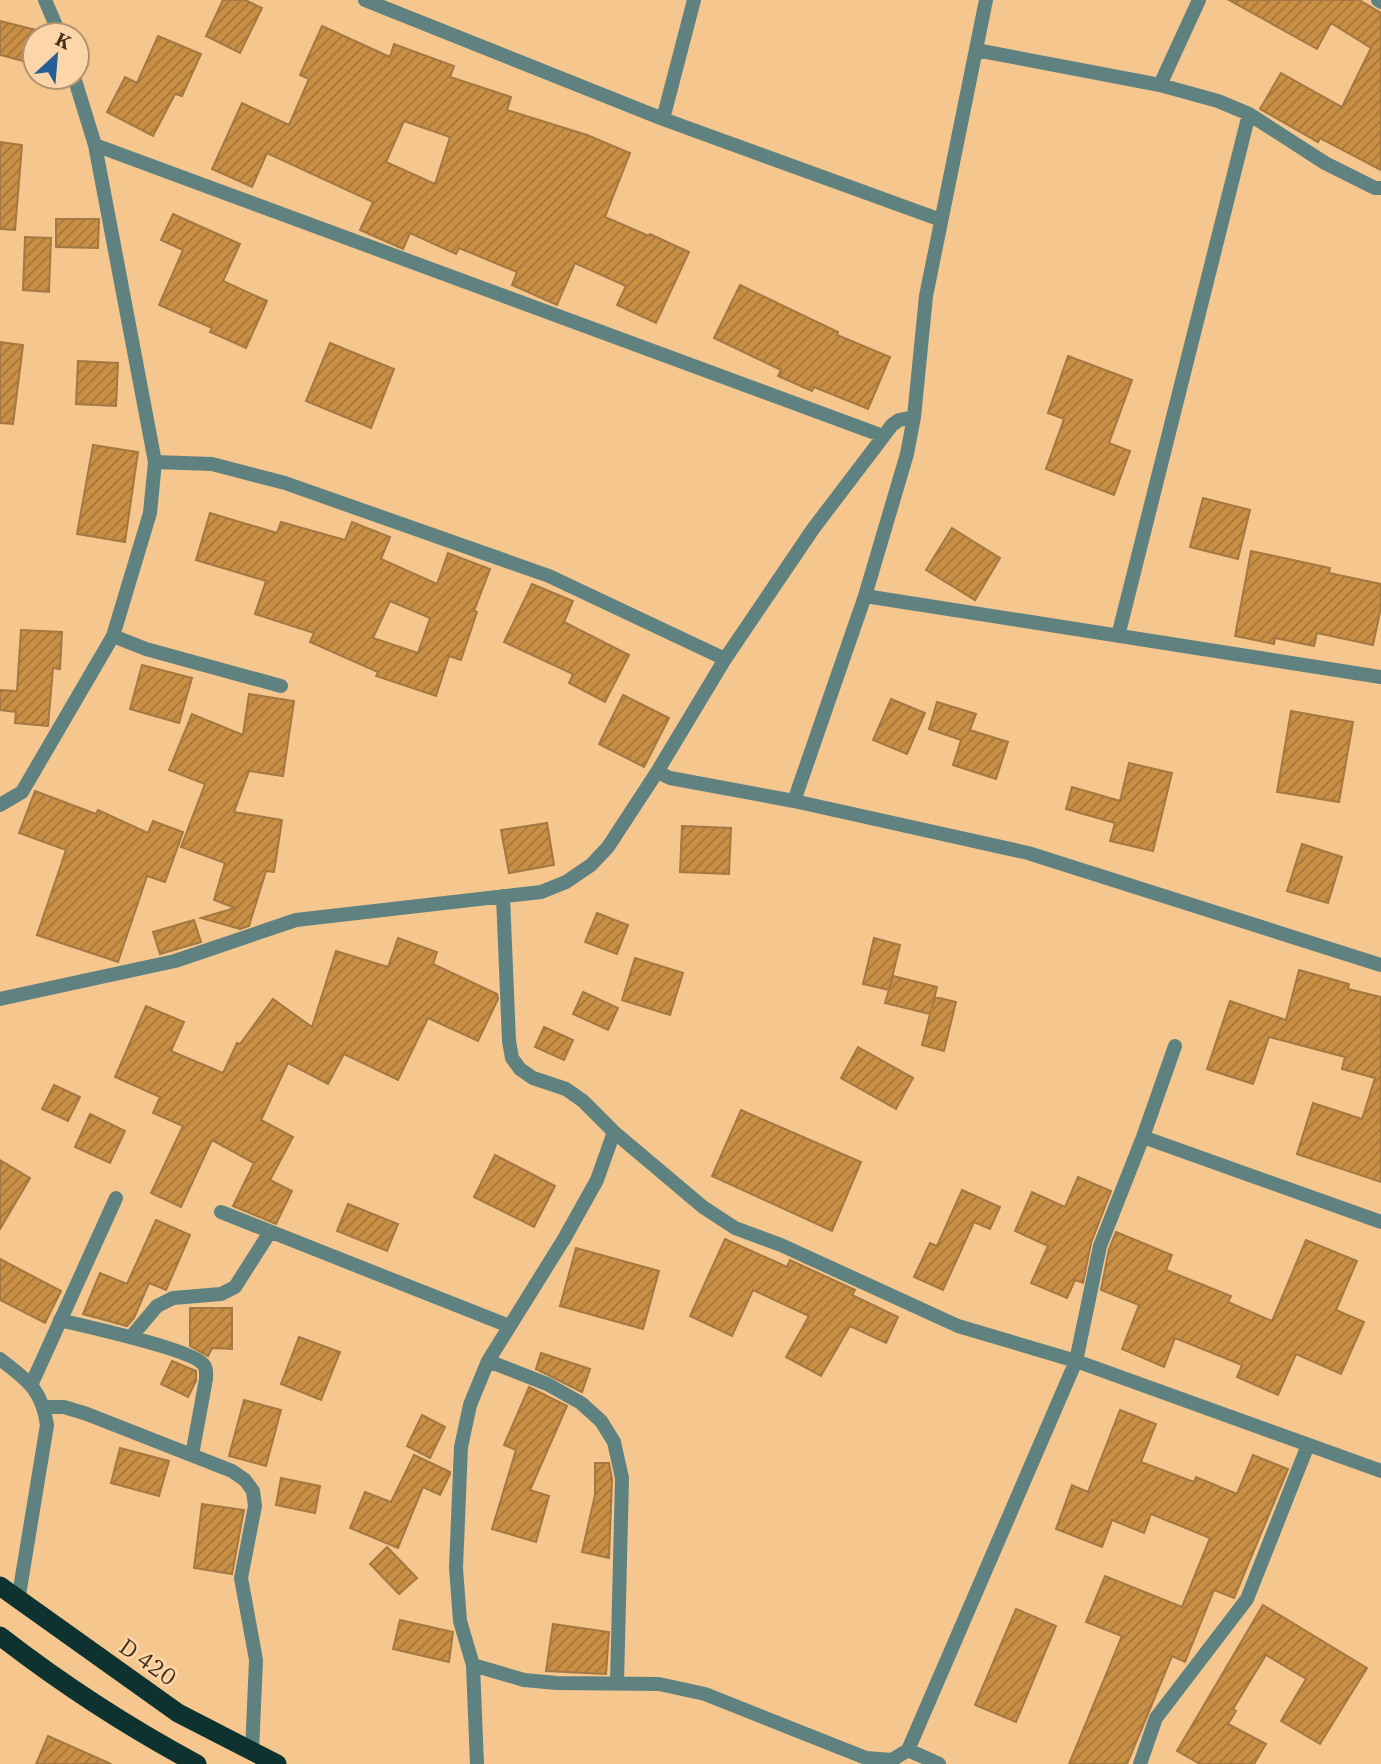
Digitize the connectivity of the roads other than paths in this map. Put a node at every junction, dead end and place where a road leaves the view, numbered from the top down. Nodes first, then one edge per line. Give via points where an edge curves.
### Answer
1 (45, 0) edge
2 (365, 0) edge
3 (694, 0) edge
4 (986, 0) edge
5 (1199, 0) edge
6 (54, 21) edge
7 (976, 50) junction
8 (1160, 85) junction
9 (78, 91) edge
10 (1249, 114) junction
11 (663, 120) junction
12 (95, 145) junction
13 (1381, 188) edge
14 (941, 220) junction
15 (914, 417) junction
16 (883, 436) junction
17 (155, 462) junction
18 (865, 596) junction
19 (113, 636) junction
20 (1118, 636) junction
21 (725, 659) junction
22 (1380, 673) edge
23 (281, 686) dead end
24 (657, 772) junction
25 (794, 801) junction
26 (0, 805) edge
27 (503, 896) junction
28 (1381, 965) edge
29 (0, 999) edge
30 (1175, 1046) dead end
31 (614, 1132) junction
32 (1143, 1137) junction
33 (116, 1198) dead end
34 (221, 1212) dead end
35 (1381, 1222) edge
36 (270, 1232) junction
37 (60, 1320) junction
38 (509, 1326) junction
39 (131, 1337) junction
40 (0, 1359) edge
41 (488, 1361) junction
42 (1076, 1361) junction
43 (32, 1383) junction
44 (45, 1407) junction
45 (1308, 1446) junction
46 (192, 1455) junction
47 (1381, 1471) edge
48 (0, 1586) edge
49 (18, 1601) junction
50 (0, 1636) edge
51 (473, 1665) junction
52 (617, 1683) junction
53 (908, 1750) junction
54 (252, 1751) junction
55 (197, 1764) edge
56 (277, 1764) edge
57 (477, 1764) edge
58 (940, 1764) edge
59 (1140, 1764) edge

1 - 6 street
2 - 11 street
3 - 11 street
4 - 7 street
5 - 8 street
7 - 8 street
7 - 14 street
8 - 10 street
9 - 12 street
10 - 13 street via 1325,163
10 - 20 street
11 - 14 street
12 - 16 street
12 - 17 street
14 - 15 street via 926,296
15 - 16 street via 892,425
15 - 18 street
16 - 21 street
17 - 19 street via 150,513
17 - 21 street via 212,464 285,483 549,576
18 - 20 street
18 - 25 street
19 - 23 street
19 - 26 street via 22,792
20 - 22 street
21 - 24 street
24 - 25 street
24 - 27 street via 591,865 541,892
25 - 28 street via 1028,853
27 - 29 street via 296,920 175,961
27 - 31 street via 512,1058 533,1078 566,1089 583,1101
30 - 32 street
31 - 38 street via 597,1180
31 - 42 street via 703,1208 735,1228 958,1326
32 - 35 street
32 - 42 street via 1100,1246
33 - 37 street
34 - 36 street
36 - 38 street
36 - 39 street via 235,1287 221,1294 173,1298 157,1306
37 - 39 street
37 - 43 street
38 - 41 street
39 - 46 street via 202,1362 206,1370
40 - 43 street
41 - 51 street via 470,1405 461,1460 456,1568 460,1621
41 - 52 street via 581,1403 601,1421 614,1442 622,1478
42 - 45 street
42 - 53 street
43 - 44 street
44 - 46 street via 87,1414
44 - 49 street via 47,1425
45 - 47 street
45 - 59 street via 1247,1599 1156,1718
46 - 54 street via 232,1471 253,1491 255,1506 241,1578 256,1660
48 - 49 highway, D 420
49 - 54 highway, D 420 via 178,1713
50 - 55 highway via 146,1737
51 - 52 street via 524,1680
51 - 57 street
52 - 53 street via 659,1684 705,1695 866,1758 892,1760
53 - 58 street
54 - 56 highway, D 420

